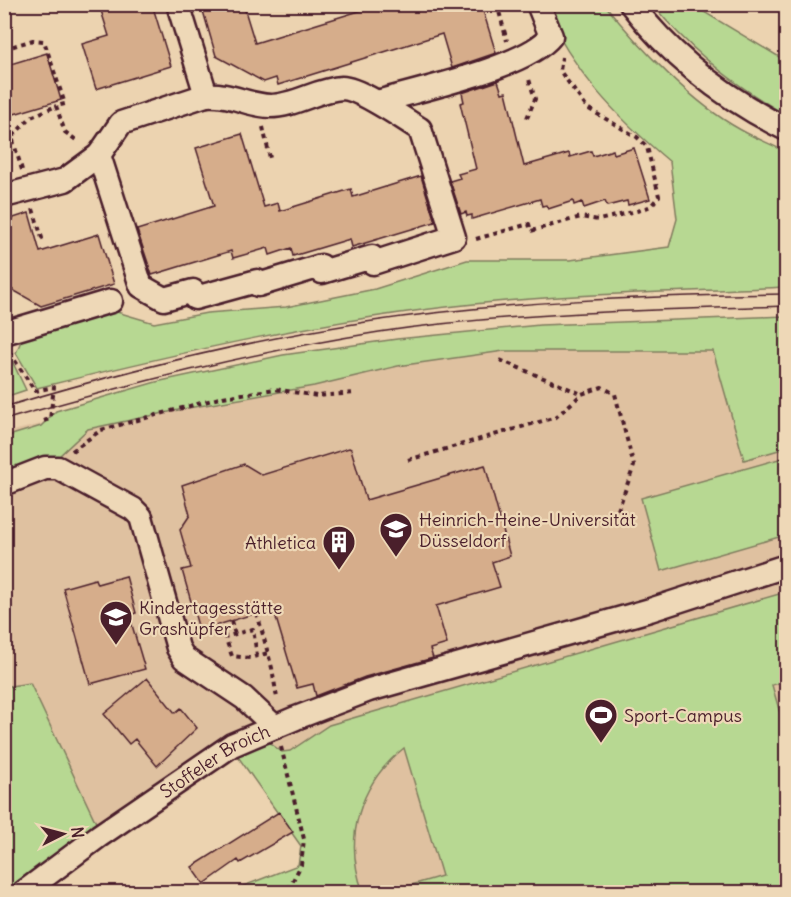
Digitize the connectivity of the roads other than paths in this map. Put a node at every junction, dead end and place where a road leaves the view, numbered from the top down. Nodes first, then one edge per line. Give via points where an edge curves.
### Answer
1 (178, 4) edge
2 (538, 4) edge
3 (632, 4) edge
4 (206, 95) junction
5 (377, 102) junction
6 (786, 129) edge
7 (99, 155) junction
8 (4, 196) edge
9 (111, 301) dead end
10 (4, 333) edge
11 (4, 484) edge
12 (786, 566) edge
13 (275, 727) junction
14 (24, 892) edge

1 - 4 street
2 - 5 street via 551,36 545,43 517,58
3 - 6 street via 647,25 696,72 746,109
4 - 5 street via 235,96 257,105 273,106 343,88
4 - 7 street via 121,123
5 - 7 street via 420,129 454,237 374,263 372,257 322,272 321,266 195,298 193,291 164,299 141,286
7 - 8 street via 65,180
9 - 10 street
11 - 13 street, Stoffeler Broich via 45,468 58,468 133,509 141,517 184,658 244,698
12 - 13 street via 650,610 369,690
13 - 14 street, Stoffeler Broich via 232,745

